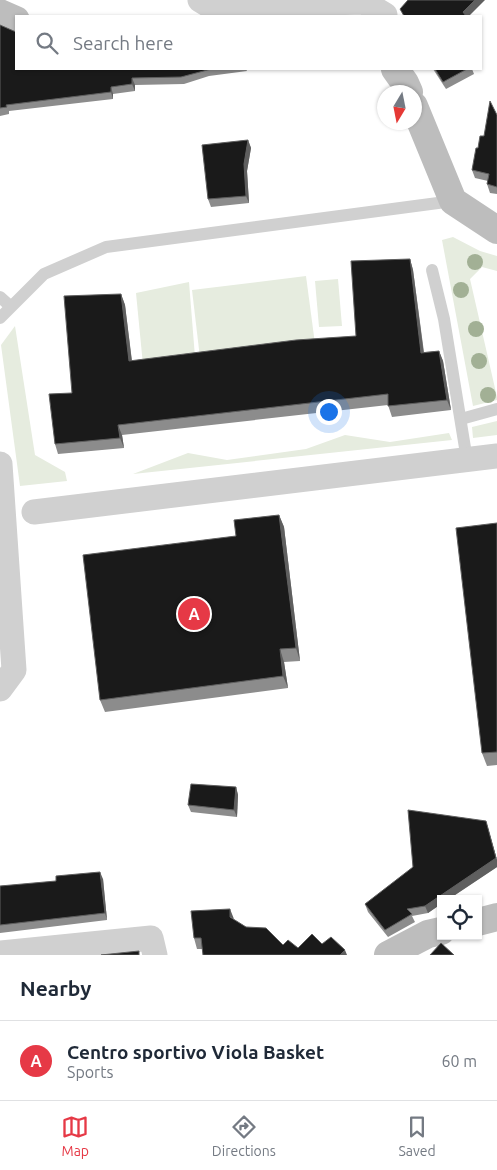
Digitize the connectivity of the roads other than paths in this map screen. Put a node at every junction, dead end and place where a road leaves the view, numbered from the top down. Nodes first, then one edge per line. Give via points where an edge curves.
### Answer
1 (200, 0) edge
2 (390, 11) edge
3 (0, 13) edge
4 (15, 20) edge
5 (395, 70) edge
6 (407, 85) edge
7 (422, 125) edge
8 (453, 201) junction
9 (497, 230) edge
10 (432, 270) dead end
11 (0, 297) edge
12 (10, 306) junction
13 (0, 318) edge
14 (497, 409) edge
15 (461, 419) junction
16 (497, 456) edge
17 (467, 460) junction
18 (0, 464) edge
19 (34, 512) dead end
20 (0, 689) edge
21 (497, 917) edge
22 (482, 921) edge
23 (437, 932) edge
24 (0, 953) edge
25 (32, 953) edge
26 (155, 955) edge
27 (388, 955) edge

1 - 2 street via 210,6 364,2
3 - 4 main road
5 - 6 main road
7 - 8 main road
8 - 9 main road
8 - 12 lane via 106,247 44,274
10 - 15 lane
11 - 12 lane
12 - 13 lane
14 - 15 lane
15 - 17 lane
16 - 17 street
17 - 19 street
18 - 20 street via 14,670
21 - 22 main road
23 - 27 main road
24 - 25 street
25 - 26 street via 151,938

